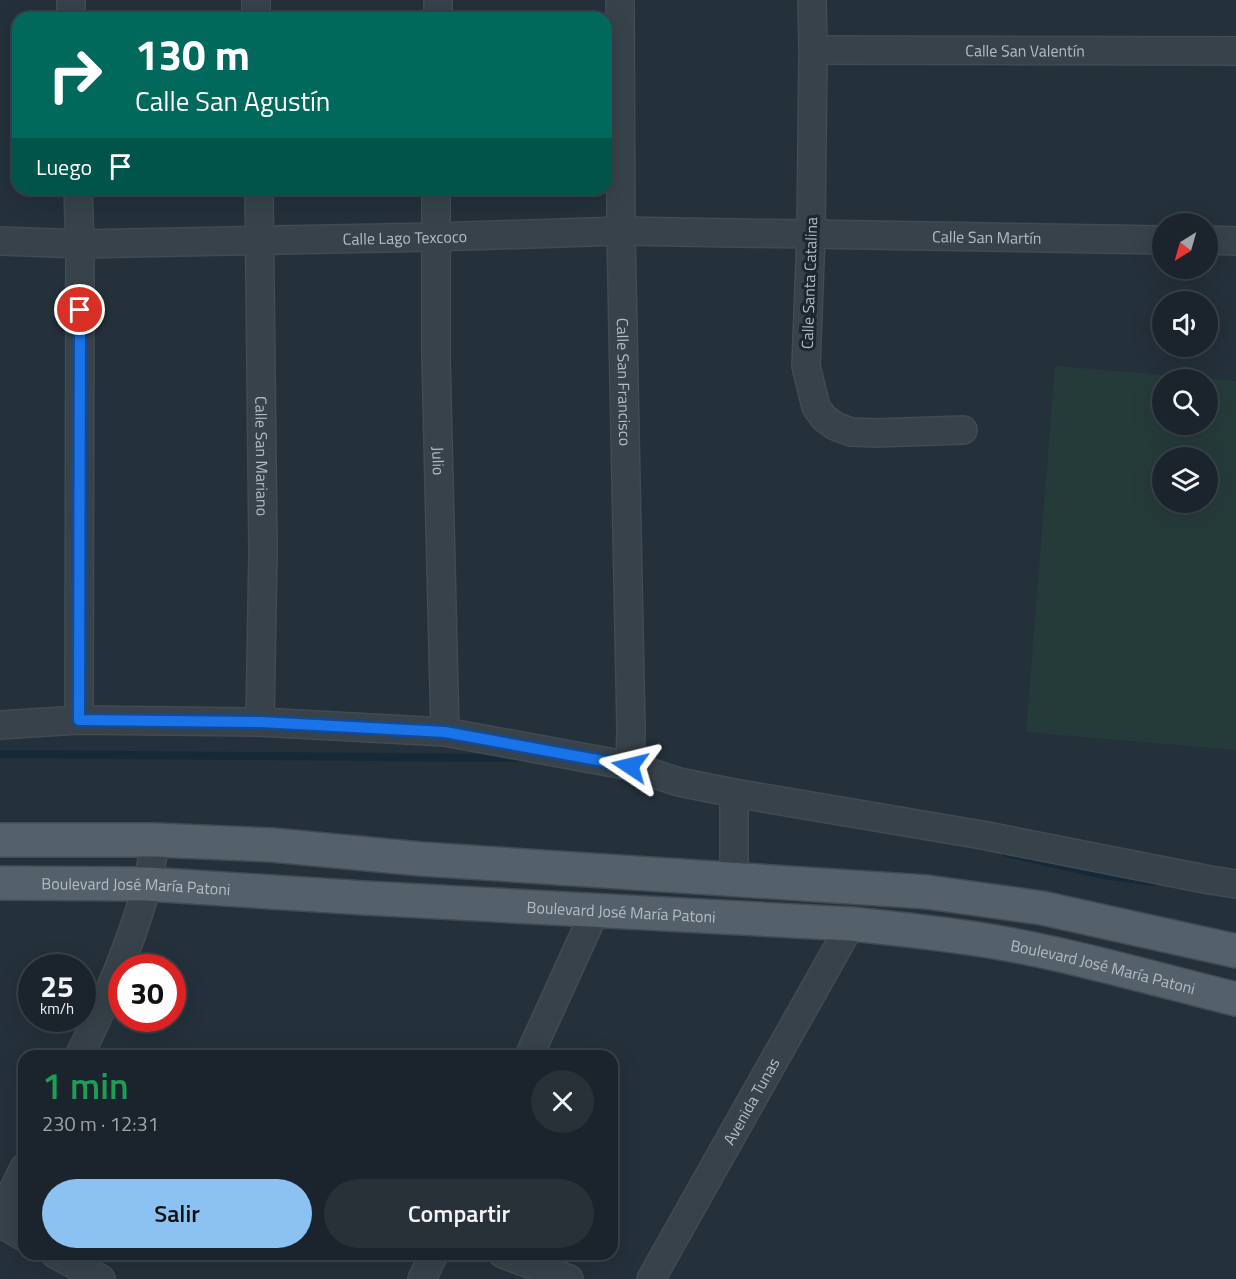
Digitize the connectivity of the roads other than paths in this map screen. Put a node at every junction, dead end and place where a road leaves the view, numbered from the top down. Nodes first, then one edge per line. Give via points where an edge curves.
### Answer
1 (620, 0) edge
2 (812, 0) edge
3 (813, 50) junction
4 (1236, 51) edge
5 (78, 195) edge
6 (259, 195) edge
7 (436, 195) edge
8 (621, 231) junction
9 (811, 235) junction
10 (435, 237) junction
11 (260, 240) junction
12 (1152, 240) edge
13 (1218, 240) edge
14 (0, 241) edge
15 (1236, 241) edge
16 (80, 244) junction
17 (963, 430) dead end
18 (79, 720) junction
19 (260, 722) junction
20 (0, 725) edge
21 (445, 732) junction
22 (630, 766) junction
23 (734, 794) junction
24 (0, 840) edge
25 (155, 840) junction
26 (320, 849) junction
27 (734, 879) junction
28 (0, 883) edge
29 (147, 884) junction
30 (1236, 884) edge
31 (315, 895) junction
32 (595, 911) junction
33 (851, 924) junction
34 (1236, 951) edge
35 (1236, 999) edge
36 (82, 1050) edge
37 (532, 1050) edge
38 (18, 1179) edge
39 (0, 1216) edge
40 (0, 1223) edge
41 (18, 1234) edge
42 (67, 1260) edge
43 (431, 1260) edge
44 (519, 1260) edge
45 (101, 1279) edge
46 (422, 1279) edge
47 (569, 1279) edge
48 (651, 1279) edge

1 - 8 street, Calle San Francisco
2 - 3 street, Calle Santa Catalina
3 - 4 street, Calle San Valentín
3 - 9 street, Calle Santa Catalina
5 - 16 street
6 - 11 street, Calle San Mariano
7 - 10 street, Julio
8 - 9 street, Calle Lago Texcoco
8 - 10 street, Calle Lago Texcoco
8 - 22 street, Calle San Francisco
9 - 12 street, Calle San Martín
9 - 17 street, Calle Santa Catalina via 806,366 816,407 835,426 851,432
10 - 11 street, Calle Lago Texcoco
10 - 21 street, Julio
11 - 16 street, Calle Lago Texcoco
11 - 19 street, Calle San Mariano
13 - 15 street
14 - 16 street, Calle Lago Texcoco
16 - 18 street
18 - 19 street
18 - 20 street
19 - 21 street
21 - 22 street
22 - 23 street
23 - 27 street
23 - 30 street via 982,835
24 - 25 main road
25 - 26 main road
25 - 29 street
26 - 27 main road
26 - 31 main road
27 - 34 main road via 982,899 1042,908
28 - 29 main road, Boulevard José María Patoni
29 - 31 main road, Boulevard José María Patoni
29 - 36 street via 115,976
31 - 32 main road, Boulevard José María Patoni
32 - 33 main road, Boulevard José María Patoni
32 - 37 street
33 - 35 main road, Boulevard José María Patoni via 1002,943
33 - 48 street, Avenida Tunas
38 - 39 street
40 - 41 street
42 - 45 street
43 - 46 street
44 - 47 street

